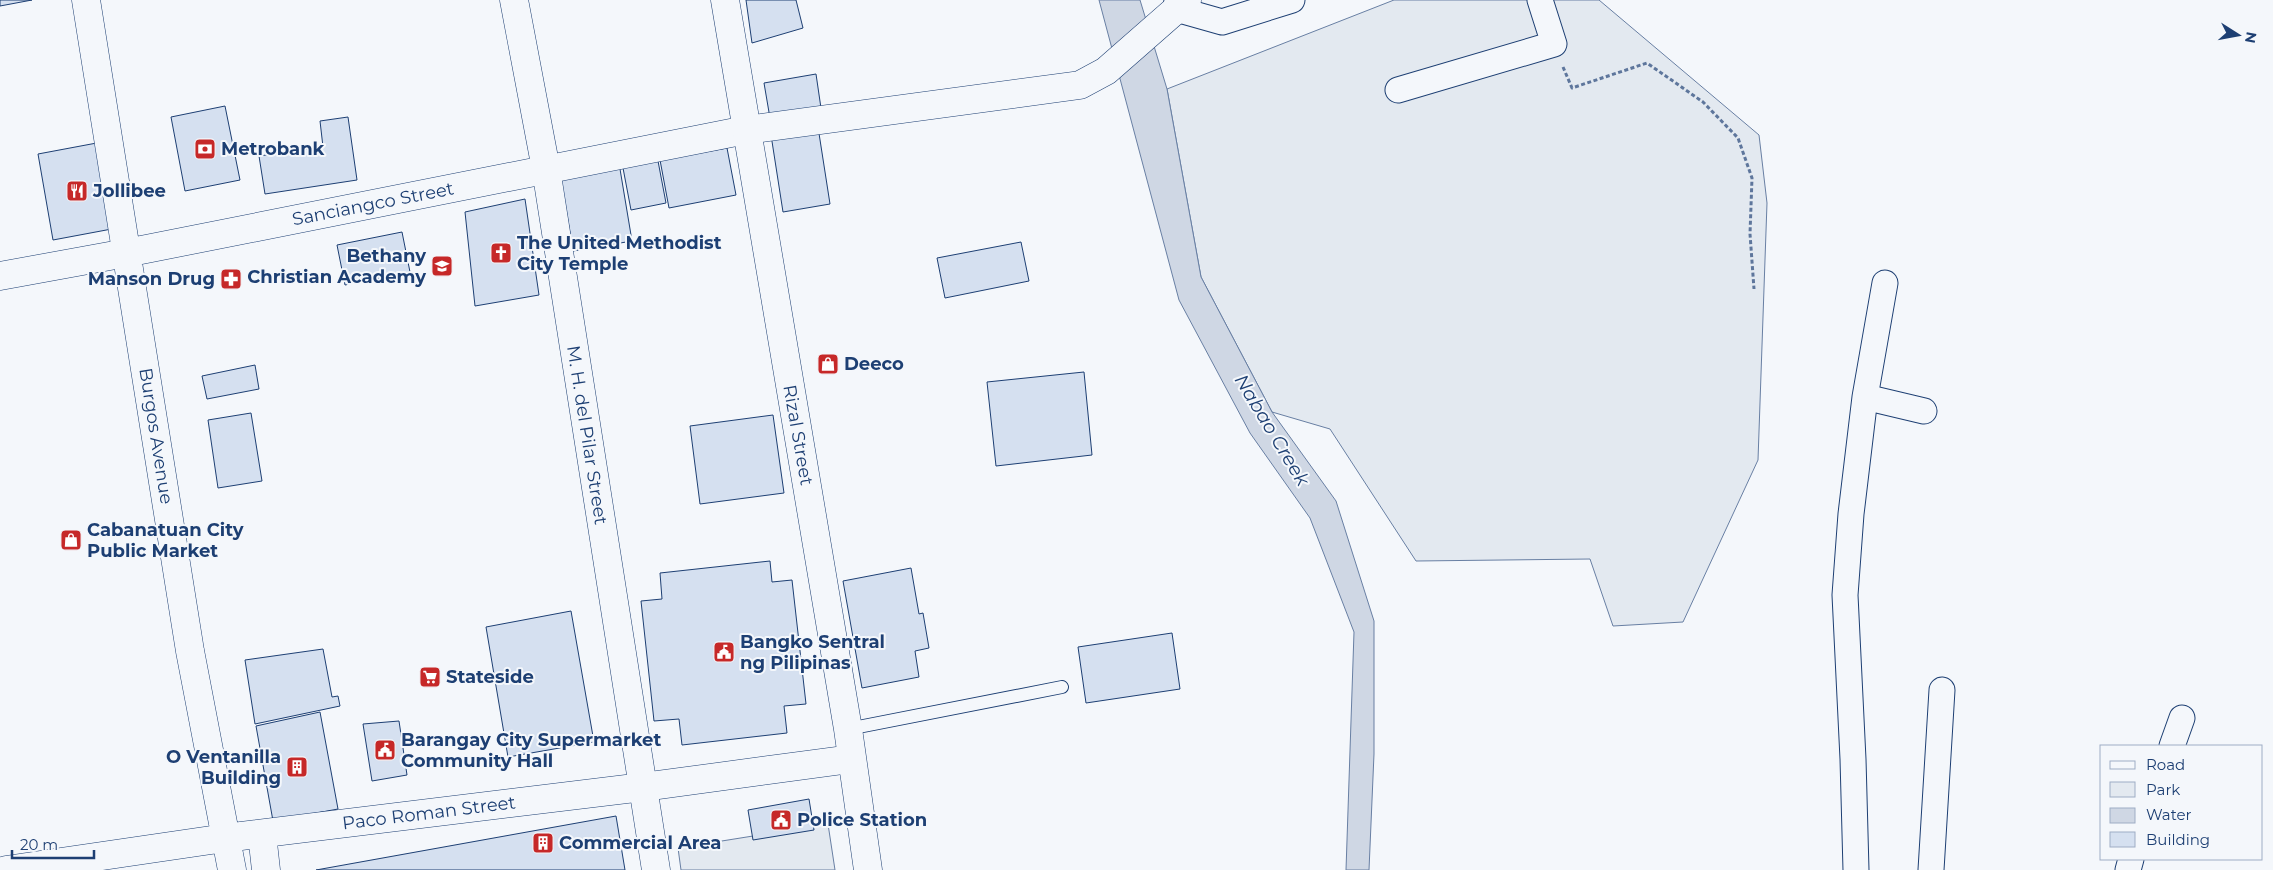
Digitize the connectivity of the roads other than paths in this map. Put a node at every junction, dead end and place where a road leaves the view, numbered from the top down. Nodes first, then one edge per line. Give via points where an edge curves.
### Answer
1 (86, 0) edge
2 (514, 0) edge
3 (726, 0) edge
4 (1292, 0) edge
5 (1540, 0) edge
6 (1180, 3) edge
7 (1398, 90) dead end
8 (746, 130) junction
9 (546, 169) junction
10 (126, 253) junction
11 (0, 276) edge
12 (1885, 283) dead end
13 (1865, 397) junction
14 (1924, 411) dead end
15 (1062, 688) dead end
16 (1942, 690) dead end
17 (2182, 718) dead end
18 (848, 729) junction
19 (2172, 745) edge
20 (851, 759) junction
21 (642, 787) junction
22 (262, 834) junction
23 (225, 838) junction
24 (6, 870) edge
25 (232, 870) edge
26 (266, 870) edge
27 (656, 870) edge
28 (868, 870) edge
29 (1856, 870) edge
30 (1930, 870) edge

1 - 10 street, Burgos Avenue
2 - 9 street, M. H. del Pilar Street
3 - 8 street, Rizal Street
4 - 6 street via 1222,22
5 - 7 street via 1554,44
6 - 8 street, Sanciangco Street via 1106,71 1080,85
8 - 9 street, Sanciangco Street
8 - 18 street, Rizal Street
9 - 10 street, Sanciangco Street
9 - 21 street, M. H. del Pilar Street
10 - 11 street, Sanciangco Street
10 - 23 street, Burgos Avenue via 190,651
12 - 13 street
13 - 14 street
13 - 29 street via 1845,595
15 - 18 lane
16 - 30 street
17 - 19 street
18 - 20 street, Rizal Street
20 - 21 street, Paco Roman Street
20 - 28 street, Rizal Street
21 - 22 street, Paco Roman Street
21 - 27 street, M. H. del Pilar Street
22 - 23 street, Paco Roman Street
22 - 26 street
23 - 24 street, Paco Roman Street
23 - 25 street, Burgos Avenue

